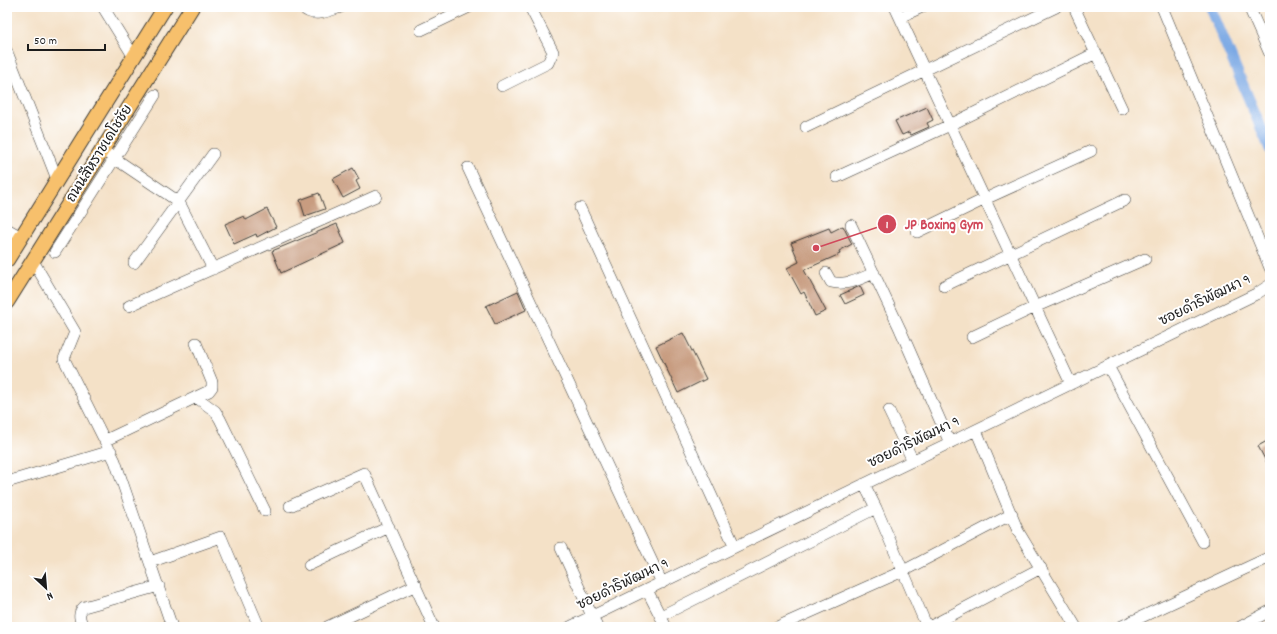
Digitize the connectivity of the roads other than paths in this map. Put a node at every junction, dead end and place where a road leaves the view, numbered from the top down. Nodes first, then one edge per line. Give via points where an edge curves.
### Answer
1 (102, 7) edge
2 (165, 7) edge
3 (192, 7) edge
4 (302, 7) edge
5 (341, 7) edge
6 (469, 7) edge
7 (530, 7) edge
8 (895, 7) edge
9 (922, 7) edge
10 (1056, 7) edge
11 (1074, 7) edge
12 (1162, 7) edge
13 (1249, 7) edge
14 (900, 18) junction
15 (420, 30) dead end
16 (7, 52) edge
17 (1096, 53) junction
18 (1270, 54) edge
19 (134, 57) junction
20 (925, 70) junction
21 (502, 86) dead end
22 (155, 94) dead end
23 (1122, 109) dead end
24 (950, 125) junction
25 (806, 126) dead end
26 (1091, 152) dead end
27 (108, 154) junction
28 (213, 154) dead end
29 (468, 168) dead end
30 (837, 177) dead end
31 (57, 179) junction
32 (376, 196) dead end
33 (985, 199) junction
34 (1125, 200) dead end
35 (179, 202) junction
36 (76, 204) junction
37 (580, 208) dead end
38 (851, 226) dead end
39 (7, 229) edge
40 (51, 232) junction
41 (916, 232) dead end
42 (21, 237) junction
43 (63, 239) junction
44 (55, 252) dead end
45 (1010, 253) junction
46 (1144, 259) dead end
47 (7, 260) edge
48 (33, 261) junction
49 (134, 263) dead end
50 (1270, 268) edge
51 (213, 269) junction
52 (874, 273) junction
53 (826, 274) dead end
54 (1270, 285) edge
55 (944, 286) dead end
56 (7, 302) edge
57 (129, 306) dead end
58 (1035, 307) junction
59 (972, 338) dead end
60 (196, 343) dead end
61 (1108, 366) junction
62 (1071, 384) junction
63 (196, 397) junction
64 (889, 411) dead end
65 (976, 430) junction
66 (106, 440) junction
67 (950, 443) junction
68 (110, 451) junction
69 (913, 461) junction
70 (7, 482) edge
71 (864, 484) junction
72 (290, 506) dead end
73 (876, 508) junction
74 (265, 511) dead end
75 (1012, 514) junction
76 (389, 527) junction
77 (1203, 542) dead end
78 (735, 547) junction
79 (561, 548) dead end
80 (1270, 557) edge
81 (150, 562) junction
82 (309, 565) dead end
83 (1041, 568) junction
84 (903, 571) junction
85 (662, 582) junction
86 (416, 585) junction
87 (159, 586) junction
88 (647, 590) junction
89 (1270, 611) edge
90 (592, 616) junction
91 (661, 616) junction
92 (83, 627) edge
93 (172, 627) edge
94 (259, 627) edge
95 (327, 627) edge
96 (434, 627) edge
97 (570, 627) edge
98 (597, 627) edge
99 (666, 627) edge
100 (777, 627) edge
101 (928, 627) edge
102 (1076, 627) edge
103 (1120, 627) edge
104 (1240, 627) edge

1 - 19 street
2 - 19 main road, ถนนสีหราชเดโชชัย
3 - 27 main road, ถนนสีหราชเดโชชัย
4 - 5 street via 309,13 317,14
6 - 15 street
7 - 21 street via 553,52 552,57 548,63
8 - 14 street
9 - 14 street
10 - 20 street
11 - 17 street
12 - 50 street
13 - 18 street
14 - 20 street
16 - 31 street
17 - 23 street
17 - 24 street
19 - 31 main road, ถนนสีหราชเดโชชัย
20 - 24 street
20 - 25 street
22 - 27 street
24 - 30 street
24 - 33 street
26 - 33 street
27 - 35 street
27 - 36 main road, ถนนสีหราชเดโชชัย
28 - 35 street
29 - 85 street
31 - 42 main road, ถนนสีหราชเดโชชัย
32 - 51 street
33 - 41 street
33 - 45 street
34 - 45 street
35 - 49 street
35 - 51 street
36 - 40 main road, ถนนสีหราชเดโชชัย
36 - 43 street
37 - 78 street
38 - 52 street
39 - 42 street
40 - 43 street
40 - 48 main road, ถนนสีหราชเดโชชัย
42 - 47 main road, ถนนสีหราชเดโชชัย
43 - 44 street
45 - 55 street
45 - 58 street
46 - 58 street
48 - 56 main road, ถนนสีหราชเดโชชัย
48 - 66 street via 74,332 64,359
51 - 57 street
52 - 53 street via 843,284 831,282
52 - 67 street
54 - 61 street, ซอยดำริพัฒนา 9
58 - 59 street
58 - 62 street
60 - 63 street via 212,387
61 - 62 street, ซอยดำริพัฒนา 9
61 - 77 street
62 - 65 street, ซอยดำริพัฒนา 9
63 - 66 street
63 - 74 street via 220,418
64 - 69 street
65 - 67 street, ซอยดำริพัฒนา 9
65 - 75 street
66 - 68 street
67 - 69 street, ซอยดำริพัฒนา 9
68 - 70 street
68 - 81 street
69 - 71 street, ซอยดำริพัฒนา 9
71 - 73 street
71 - 78 street, ซอยดำริพัฒนา 9
72 - 76 street via 364,473
73 - 84 street
73 - 91 street
75 - 83 street via 1018,531
75 - 84 street
76 - 82 street
76 - 86 street
78 - 85 street, ซอยดำริพัฒนา 9
79 - 90 street
80 - 103 street
81 - 87 street
81 - 94 street via 221,537
83 - 101 street
83 - 102 street
84 - 100 street
84 - 101 street
85 - 88 street, ซอยดำริพัฒนา 9
86 - 95 street
86 - 96 street
87 - 92 street via 84,607 79,616
87 - 93 street
88 - 90 street, ซอยดำริพัฒนา 9
88 - 91 street
89 - 104 street
90 - 97 street, ซอยดำริพัฒนา 9
90 - 98 street
91 - 99 street

